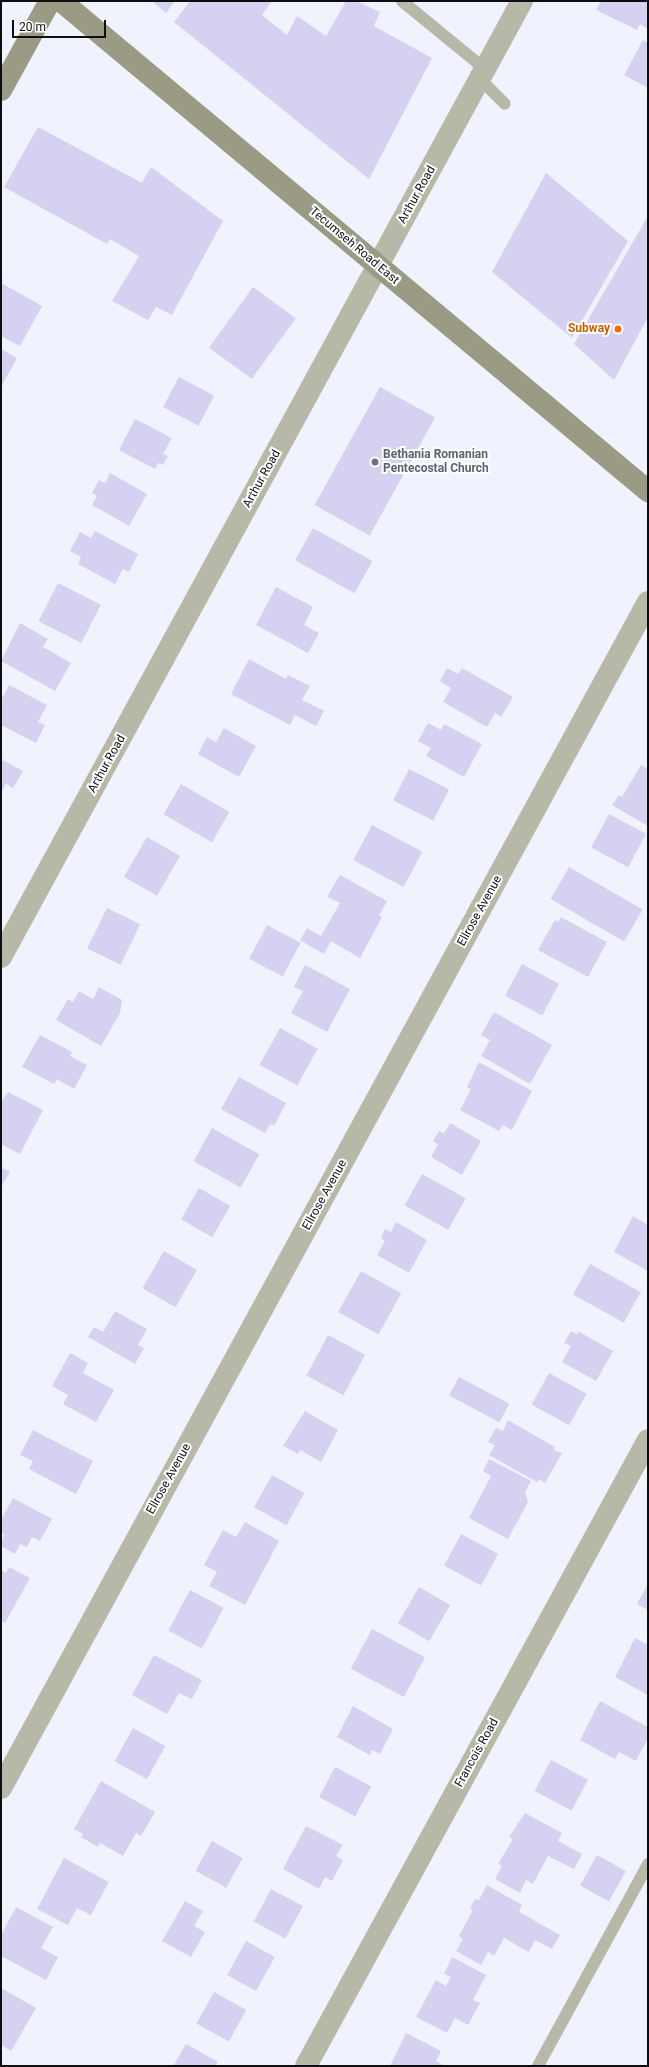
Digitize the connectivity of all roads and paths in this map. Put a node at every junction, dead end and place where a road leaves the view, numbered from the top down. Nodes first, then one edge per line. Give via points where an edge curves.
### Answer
1 (50, 1) edge
2 (61, 1) edge
3 (402, 1) edge
4 (522, 1) edge
5 (483, 74) junction
6 (1, 90) edge
7 (505, 104) dead end
8 (378, 266) junction
9 (648, 491) edge
10 (648, 602) edge
11 (1, 957) edge
12 (648, 1440) edge
13 (1, 1788) edge
14 (648, 1864) edge
15 (306, 2066) edge
16 (538, 2066) edge

1 - 6 main road
2 - 8 main road, Tecumseh Road East
3 - 5 lane
4 - 5 street, Arthur Road
5 - 7 lane
5 - 8 street, Arthur Road
8 - 9 main road, Tecumseh Road East
8 - 11 street, Arthur Road
10 - 13 street, Ellrose Avenue
12 - 15 street, Francois Road
14 - 16 lane

